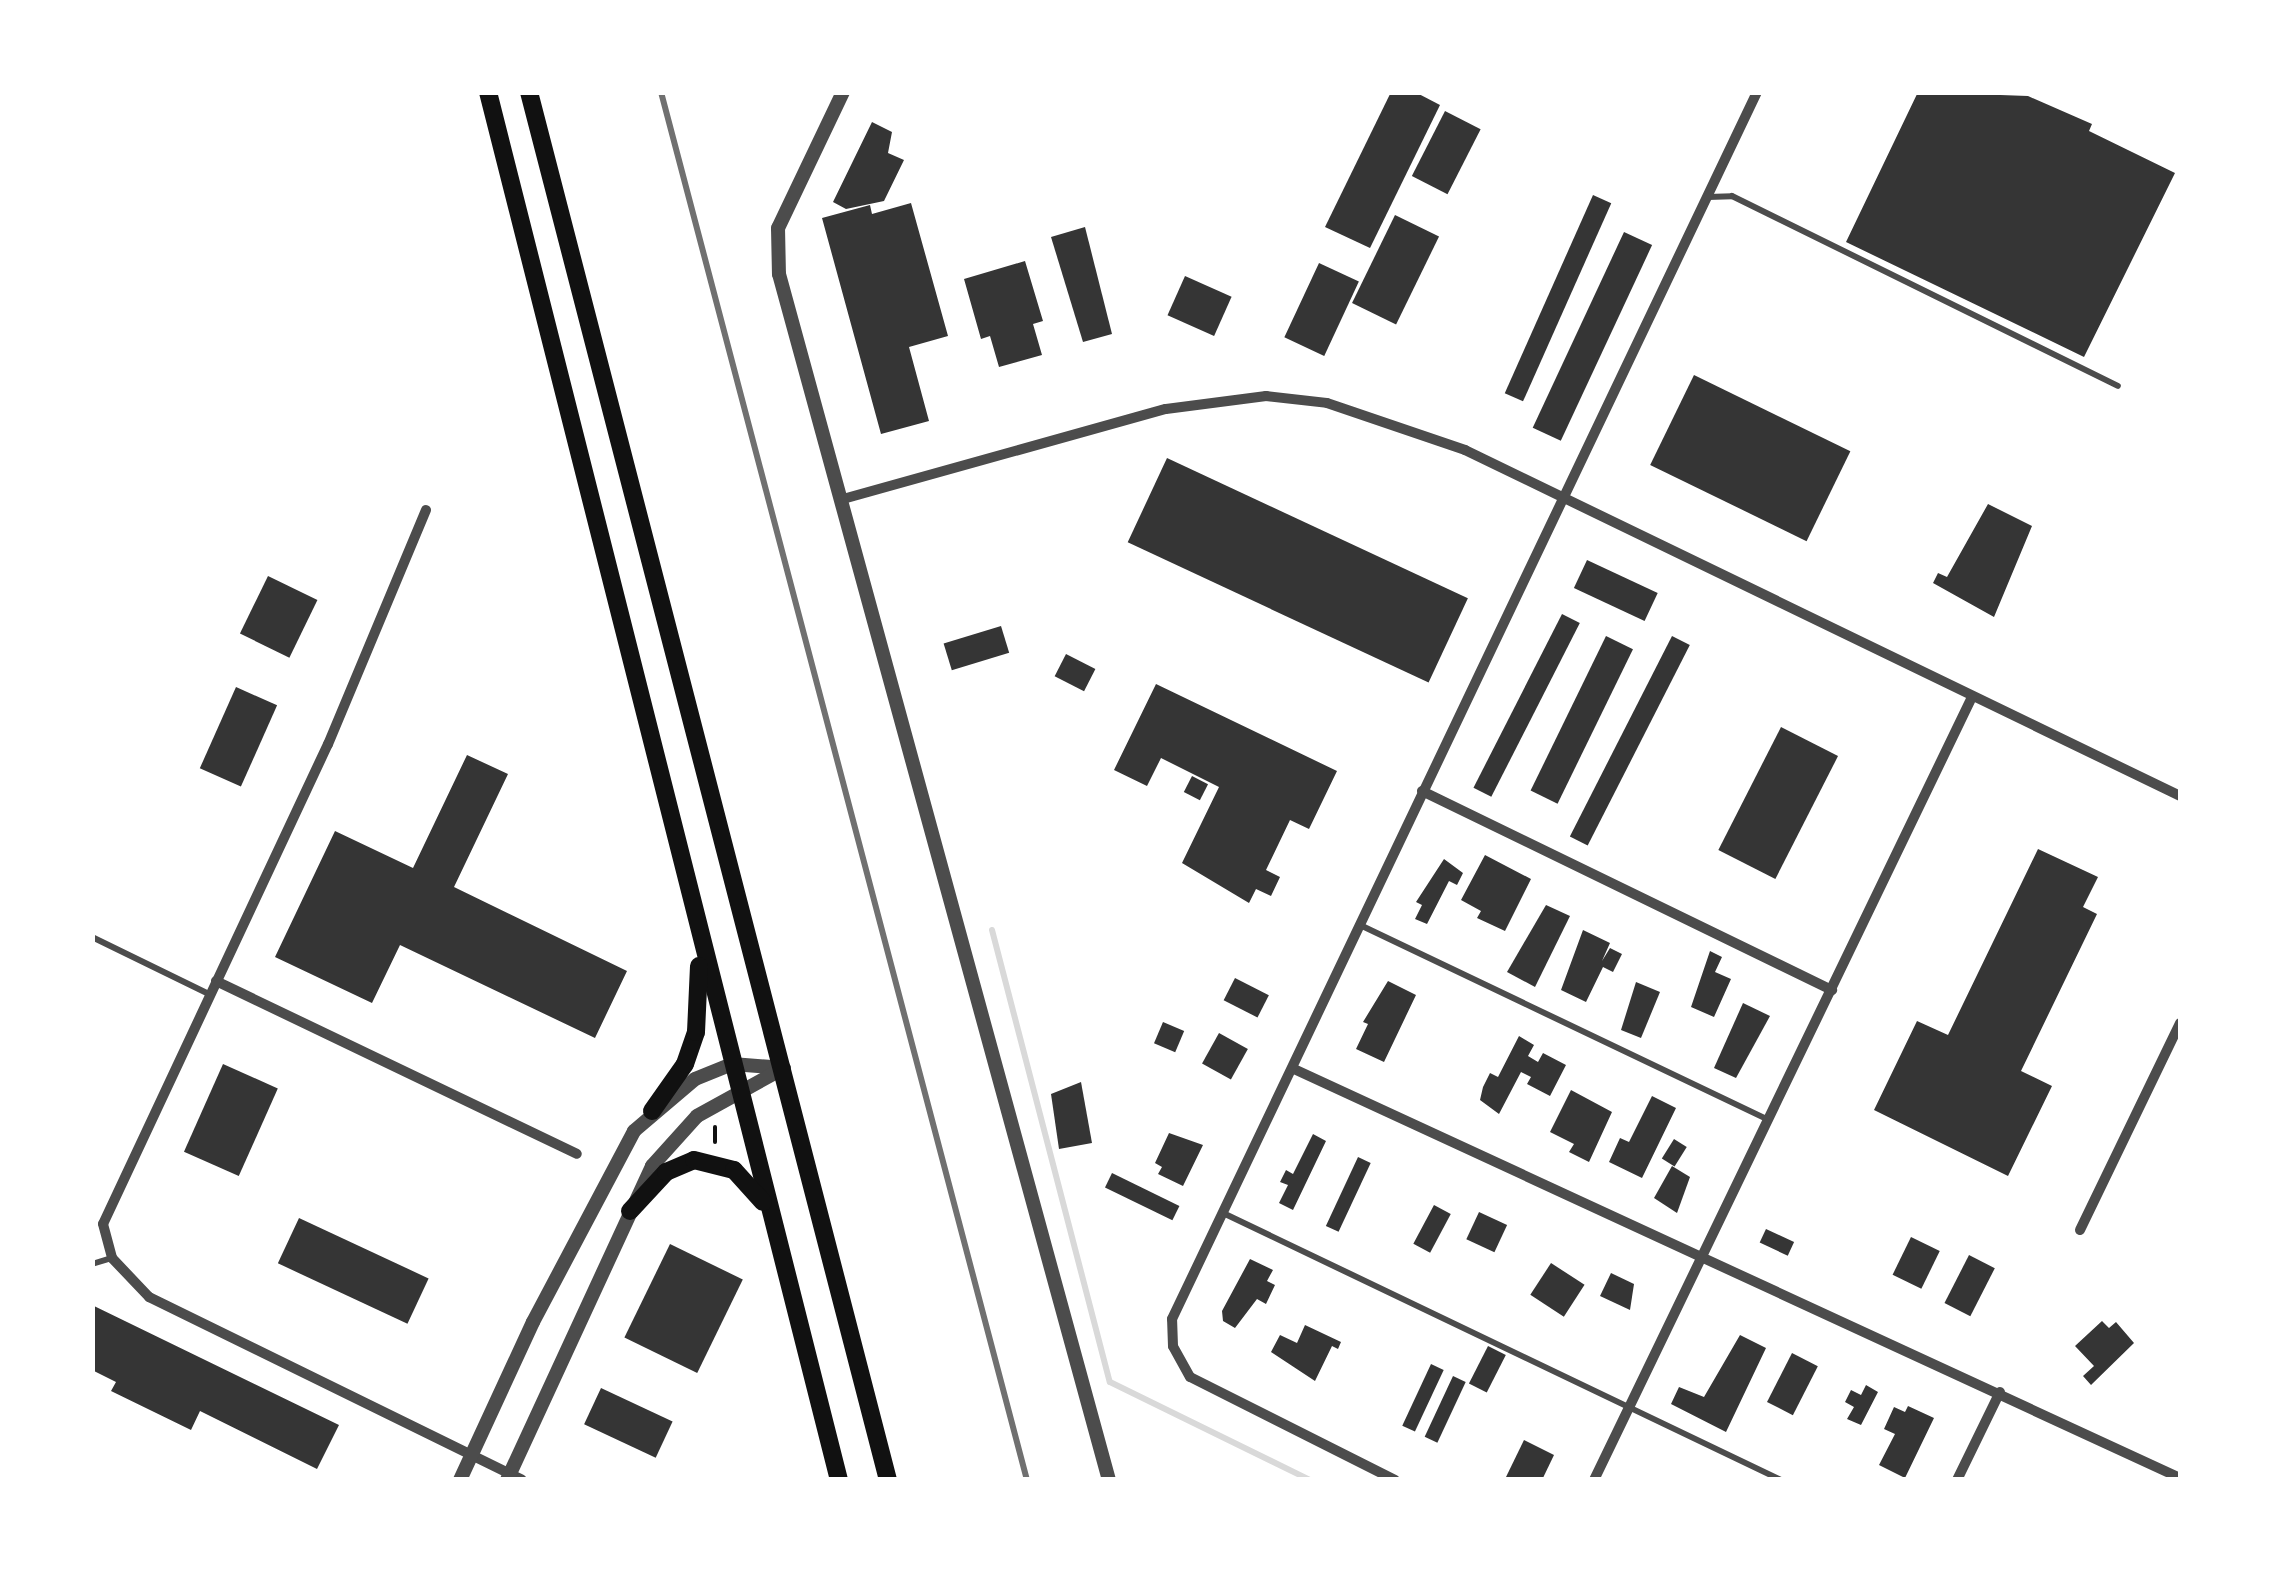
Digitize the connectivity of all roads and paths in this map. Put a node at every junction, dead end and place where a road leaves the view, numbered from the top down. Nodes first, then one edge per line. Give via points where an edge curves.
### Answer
1 (488, 92) edge
2 (529, 92) edge
3 (843, 92) edge
4 (1757, 92) edge
5 (1706, 197) junction
6 (2118, 386) dead end
7 (1562, 497) junction
8 (843, 499) junction
9 (426, 510) dead end
10 (1972, 698) junction
11 (1422, 792) junction
12 (2180, 796) edge
13 (1359, 924) junction
14 (697, 925) junction
15 (92, 937) edge
16 (216, 981) junction
17 (1832, 990) junction
18 (209, 994) junction
19 (2180, 1022) edge
20 (732, 1064) junction
21 (784, 1068) junction
22 (1294, 1069) junction
23 (740, 1096) junction
24 (652, 1111) junction
25 (1769, 1120) junction
26 (715, 1122) dead end
27 (715, 1142) dead end
28 (577, 1154) dead end
29 (630, 1210) junction
30 (770, 1213) junction
31 (1223, 1213) junction
32 (2080, 1230) dead end
33 (112, 1258) junction
34 (1700, 1262) junction
35 (92, 1264) edge
36 (2000, 1392) junction
37 (1629, 1407) junction
38 (472, 1455) junction
39 (513, 1477) edge
40 (2180, 1478) edge
41 (460, 1480) edge
42 (839, 1480) edge
43 (888, 1480) edge
44 (1108, 1480) edge
45 (1395, 1480) edge
46 (1594, 1480) edge
47 (1781, 1480) edge
48 (1957, 1480) edge

1 - 14 main road
2 - 21 main road via 691,734
3 - 8 street via 778,228 780,274
4 - 5 street
5 - 6 lane via 1732,196
5 - 7 street
7 - 8 street via 1402,424 1327,403 1266,396 1166,409
7 - 10 street
7 - 11 street
8 - 44 street
9 - 16 street via 328,744
10 - 12 street
10 - 17 street
11 - 13 street
11 - 17 street
13 - 22 street
13 - 25 lane
14 - 20 main road
14 - 24 main road via 696,1032 685,1064
15 - 18 lane
16 - 18 street
16 - 28 street
17 - 25 street
18 - 33 street via 107,1210 103,1224
19 - 32 street
20 - 21 street
20 - 23 main road
20 - 24 street via 695,1078
21 - 23 street
21 - 43 main road
22 - 31 street
22 - 34 street
23 - 29 street via 680,1129
23 - 30 main road
24 - 38 street via 606,1178
25 - 34 street
26 - 27 path
29 - 30 main road via 666,1172 708,1160 746,1179
29 - 39 street
30 - 42 main road
31 - 37 lane
31 - 45 street via 1172,1319 1173,1346 1190,1377
33 - 35 lane
33 - 38 street via 149,1297 189,1321
34 - 36 street
34 - 37 street
36 - 40 street
36 - 48 street
37 - 46 street
37 - 47 lane
38 - 39 street
38 - 41 street

